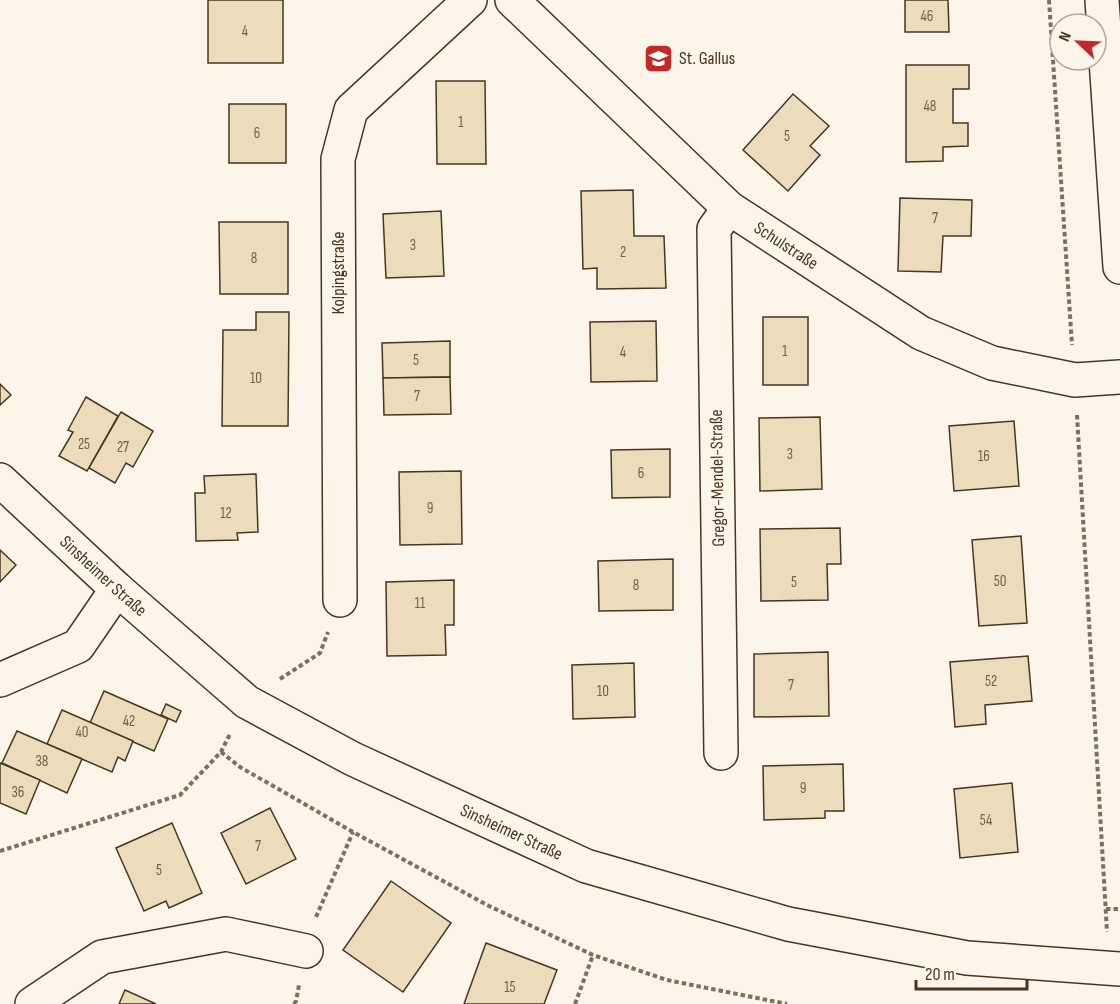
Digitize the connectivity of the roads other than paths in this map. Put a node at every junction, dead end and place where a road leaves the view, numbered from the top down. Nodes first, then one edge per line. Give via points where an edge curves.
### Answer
1 (470, 0) edge
2 (513, 0) edge
3 (1102, 0) edge
4 (729, 208) junction
5 (1120, 267) edge
6 (1120, 377) edge
7 (0, 480) edge
8 (117, 589) junction
9 (340, 600) road end
10 (0, 680) edge
11 (721, 753) dead end
12 (306, 951) dead end
13 (1114, 969) edge
14 (32, 1004) edge

1 - 9 street, Kolpingstraße via 351,110 338,159
2 - 4 street, Schulstraße
3 - 5 street
4 - 6 street, Schulstraße via 921,333 992,363 1075,380
4 - 11 street, Gregor-Mendel-Straße via 714,229
7 - 8 street, Sinsheimer Straße
8 - 10 street via 78,646
8 - 13 street, Sinsheimer Straße via 247,702 353,759 586,866 788,924 967,958
12 - 14 street via 226,934 102,957

